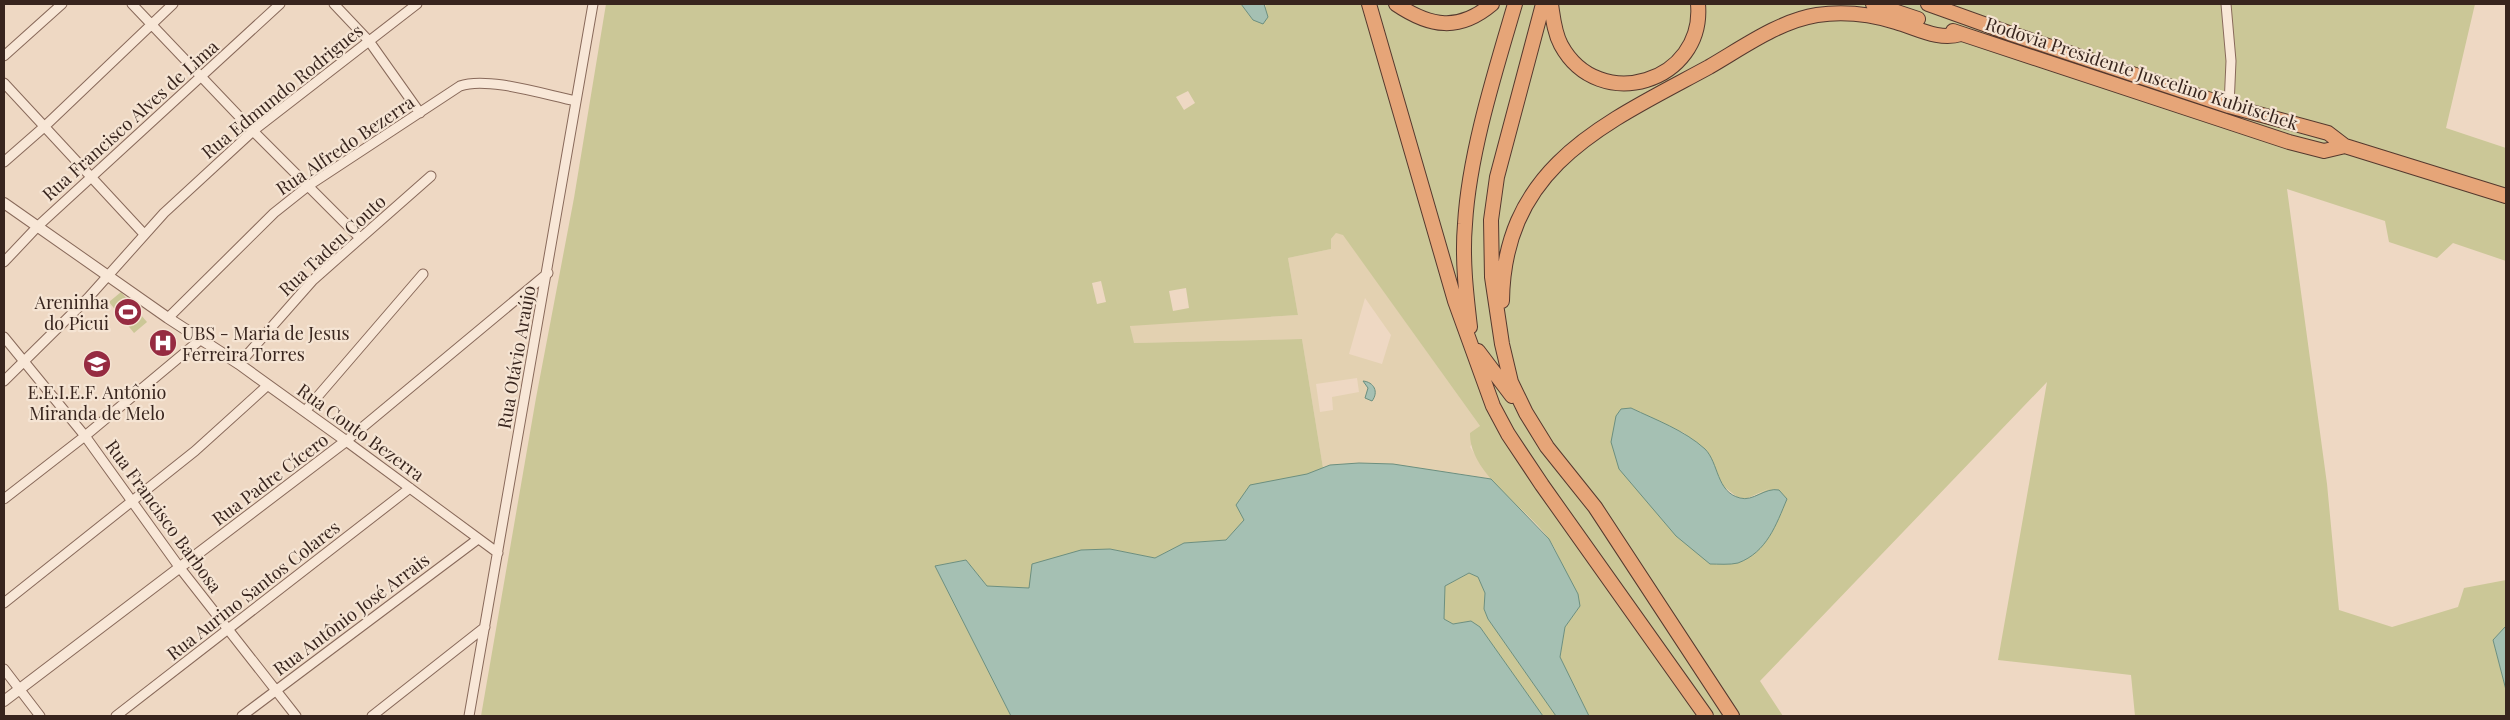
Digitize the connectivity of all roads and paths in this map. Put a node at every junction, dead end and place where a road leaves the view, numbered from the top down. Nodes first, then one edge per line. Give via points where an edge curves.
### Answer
1 (62, 4) edge
2 (132, 4) edge
3 (173, 4) edge
4 (280, 4) edge
5 (334, 4) edge
6 (417, 4) edge
7 (593, 4) edge
8 (1369, 4) edge
9 (1396, 4) edge
10 (1492, 4) edge
11 (1515, 4) edge
12 (1543, 4) edge
13 (1551, 4) edge
14 (1698, 4) edge
15 (1873, 4) edge
16 (1928, 4) edge
17 (2226, 4) edge
18 (151, 25) junction
19 (1961, 34) junction
20 (369, 41) junction
21 (4, 56) edge
22 (202, 77) junction
23 (4, 83) edge
24 (576, 101) junction
25 (2229, 106) junction
26 (420, 113) junction
27 (44, 127) junction
28 (253, 131) junction
29 (2344, 146) junction
30 (4, 162) edge
31 (431, 176) dead end
32 (91, 178) junction
33 (308, 186) junction
34 (2506, 196) edge
35 (4, 203) edge
36 (38, 226) junction
37 (144, 234) junction
38 (359, 237) junction
39 (4, 262) edge
40 (548, 273) junction
41 (423, 274) dead end
42 (109, 275) junction
43 (168, 318) junction
44 (4, 338) edge
45 (200, 340) junction
46 (1472, 344) junction
47 (1502, 344) junction
48 (24, 363) junction
49 (239, 364) junction
50 (4, 381) edge
51 (268, 385) junction
52 (306, 410) junction
53 (1526, 413) junction
54 (85, 436) junction
55 (346, 441) junction
56 (410, 488) junction
57 (4, 499) edge
58 (133, 501) junction
59 (478, 539) junction
60 (498, 553) junction
61 (180, 568) junction
62 (4, 602) edge
63 (486, 627) junction
64 (229, 630) junction
65 (4, 669) edge
66 (19, 689) junction
67 (276, 690) junction
68 (4, 701) edge
69 (40, 716) edge
70 (116, 716) edge
71 (242, 716) edge
72 (296, 716) edge
73 (372, 716) edge
74 (469, 716) edge
75 (1706, 716) edge
76 (1732, 716) edge

1 - 21 street
2 - 18 street
3 - 18 street
4 - 22 street, Rua Francisco Alves de Lima
5 - 20 street
6 - 20 street, Rua Edmundo Rodrigues
7 - 24 street, Rua Otávio Araújo
8 - 46 highway via 1446,272
9 - 10 highway via 1426,21 1442,24 1478,16
11 - 46 highway via 1469,182 1464,225
12 - 47 highway via 1497,177 1491,220 1492,277
13 - 14 highway via 1560,44 1569,57 1597,78 1615,84 1635,84 1668,70 1683,54 1696,28
15 - 19 highway, Rodovia Presidente Juscelino Kubitschek
16 - 25 highway, Rodovia Presidente Juscelino Kubitschek
17 - 25 street via 2232,61
18 - 22 street
18 - 27 street
19 - 29 highway, Rodovia Presidente Juscelino Kubitschek via 2289,142 2324,152
19 - 47 highway via 1943,37 1863,14 1816,16 1792,22 1615,118 1588,136 1550,170 1531,197 1514,231 1502,280
20 - 26 street
20 - 28 street, Rua Edmundo Rodrigues
22 - 28 street
22 - 32 street, Rua Francisco Alves de Lima
23 - 27 street
24 - 26 street, Rua Alfredo Bezerra via 490,83 470,82 449,92
24 - 40 street, Rua Otávio Araújo
25 - 29 highway, Rodovia Presidente Juscelino Kubitschek via 2328,133
26 - 33 street, Rua Alfredo Bezerra
27 - 30 street
27 - 32 street
28 - 33 street
28 - 37 street, Rua Edmundo Rodrigues
29 - 34 highway, Rodovia Presidente Juscelino Kubitschek
31 - 38 street, Rua Tadeu Couto
32 - 36 street, Rua Francisco Alves de Lima
32 - 37 street
33 - 38 street
33 - 43 street, Rua Alfredo Bezerra via 252,233
35 - 36 street, Rua Couto Bezerra
36 - 39 street, Rua Francisco Alves de Lima
36 - 42 street, Rua Couto Bezerra
37 - 42 street, Rua Edmundo Rodrigues
38 - 49 street, Rua Tadeu Couto via 313,280
40 - 55 street, Rua Padre Cícero
40 - 60 street, Rua Otávio Araújo
41 - 52 street
42 - 43 street, Rua Couto Bezerra
42 - 48 street, Rua Edmundo Rodrigues
43 - 45 street, Rua Couto Bezerra
44 - 48 street, Rua Francisco Barbosa
45 - 49 street, Rua Couto Bezerra
45 - 54 street
46 - 53 highway
46 - 75 highway via 1493,406 1508,434
47 - 53 highway via 1511,382
48 - 50 street, Rua Edmundo Rodrigues
48 - 54 street, Rua Francisco Barbosa
49 - 51 street, Rua Couto Bezerra
51 - 52 street, Rua Couto Bezerra
51 - 58 street via 195,452
52 - 55 street, Rua Couto Bezerra
53 - 76 highway via 1547,448 1595,507
54 - 57 street
54 - 58 street, Rua Francisco Barbosa
55 - 56 street, Rua Couto Bezerra
55 - 61 street, Rua Padre Cícero
56 - 59 street, Rua Couto Bezerra
56 - 64 street, Rua Aurino Santos Colares
58 - 61 street, Rua Francisco Barbosa
58 - 62 street
59 - 60 street, Rua Couto Bezerra
59 - 67 street, Rua Antônio José Arrais
60 - 63 street, Rua Otávio Araújo
61 - 64 street, Rua Francisco Barbosa
61 - 66 street, Rua Padre Cícero
63 - 73 street
63 - 74 street, Rua Otávio Araújo
64 - 67 street, Rua Francisco Barbosa
64 - 70 street, Rua Aurino Santos Colares
65 - 66 street
66 - 68 street, Rua Padre Cícero
66 - 69 street
67 - 71 street, Rua Antônio José Arrais
67 - 72 street, Rua Francisco Barbosa

